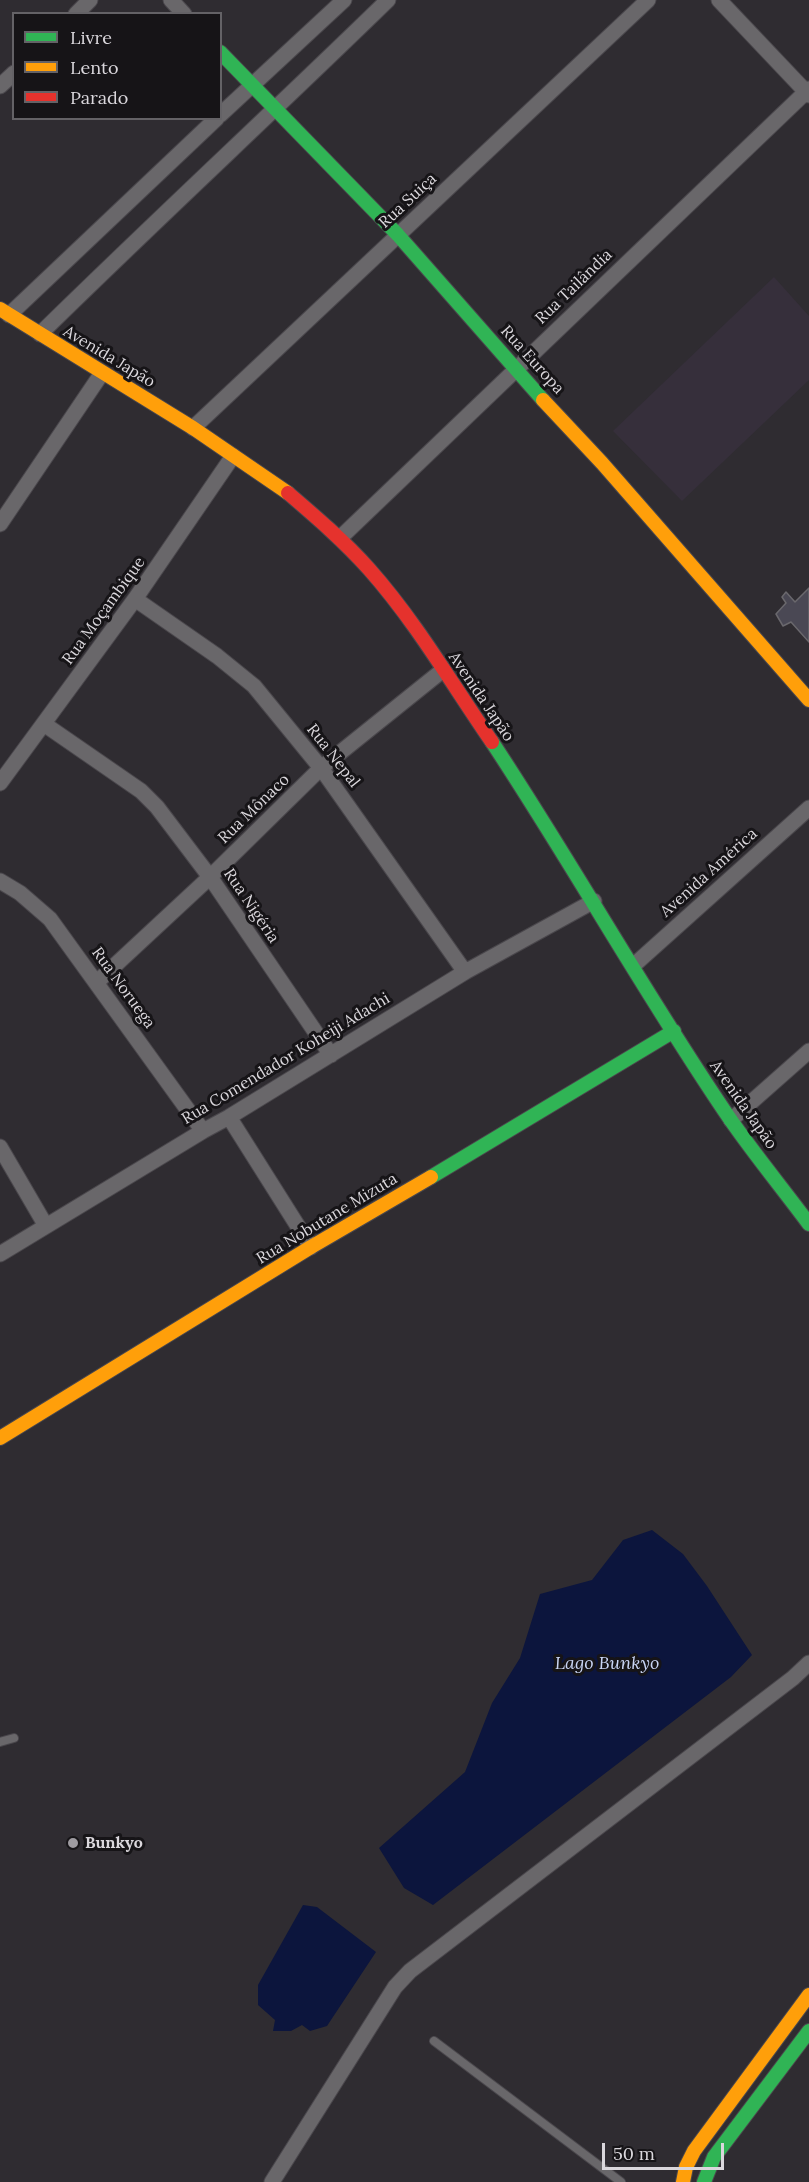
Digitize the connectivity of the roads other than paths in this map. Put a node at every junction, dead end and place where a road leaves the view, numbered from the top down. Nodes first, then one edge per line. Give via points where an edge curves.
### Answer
1 (90, 0) edge
2 (171, 0) edge
3 (344, 0) edge
4 (388, 0) edge
5 (648, 0) edge
6 (719, 0) edge
7 (78, 12) edge
8 (182, 12) edge
9 (222, 54) edge
10 (12, 75) edge
11 (252, 85) junction
12 (0, 86) edge
13 (808, 92) edge
14 (276, 109) junction
15 (222, 113) edge
16 (214, 120) edge
17 (398, 235) junction
18 (4, 312) edge
19 (40, 334) junction
20 (514, 369) junction
21 (102, 373) junction
22 (193, 428) junction
23 (233, 456) junction
24 (0, 524) edge
25 (340, 538) junction
26 (135, 599) junction
27 (443, 670) junction
28 (809, 700) edge
29 (45, 724) junction
30 (321, 768) junction
31 (1, 778) edge
32 (809, 808) edge
33 (210, 877) junction
34 (0, 881) edge
35 (594, 901) junction
36 (634, 965) junction
37 (465, 972) junction
38 (96, 982) junction
39 (674, 1031) junction
40 (809, 1051) edge
41 (331, 1055) junction
42 (229, 1118) junction
43 (731, 1120) junction
44 (203, 1131) junction
45 (0, 1148) edge
46 (809, 1224) edge
47 (46, 1226) junction
48 (311, 1246) junction
49 (0, 1254) edge
50 (0, 1438) edge
51 (809, 1663) edge
52 (14, 1738) dead end
53 (0, 1742) edge
54 (809, 1995) edge
55 (809, 2031) edge
56 (434, 2041) dead end
57 (272, 2182) edge
58 (621, 2182) edge
59 (683, 2182) edge
60 (704, 2182) edge

1 - 7 street
2 - 8 street
3 - 11 street
4 - 14 street
5 - 17 street, Rua Suiça
6 - 13 street
9 - 11 street, Rua Europa
10 - 12 street
11 - 14 street, Rua Europa
11 - 15 street
13 - 20 street, Rua Tailândia
14 - 17 street, Rua Europa
14 - 19 street
16 - 18 street
17 - 20 street, Rua Europa
17 - 22 street, Rua Suiça
18 - 19 street, Avenida Japão
19 - 21 street, Avenida Japão
20 - 25 street, Rua Tailândia
20 - 28 street, Rua Europa via 602,463
21 - 22 street, Avenida Japão
21 - 24 street
22 - 23 street, Avenida Japão
23 - 25 street, Avenida Japão via 287,492
23 - 26 street, Rua Moçambique
25 - 27 street, Avenida Japão via 390,594
26 - 29 street, Rua Moçambique
26 - 30 street, Rua Nepal via 254,686
27 - 30 street, Rua Mônaco
27 - 35 street, Avenida Japão
29 - 31 street, Rua Moçambique
29 - 33 street, Rua Nigéria via 141,790
30 - 33 street, Rua Mônaco
30 - 37 street, Rua Nepal
32 - 36 street, Avenida América
33 - 38 street, Rua Mônaco
33 - 41 street, Rua Nigéria
34 - 38 street, Rua Noruega via 50,919
35 - 36 street, Avenida Japão
35 - 37 street, Rua Comendador Koheiji Adachi
36 - 39 street, Avenida Japão
37 - 41 street, Rua Comendador Koheiji Adachi
38 - 44 street, Rua Noruega
39 - 43 street, Avenida Japão
39 - 48 street, Rua Nobutane Mizuta
40 - 43 street
41 - 42 street, Rua Comendador Koheiji Adachi
42 - 44 street, Rua Comendador Koheiji Adachi
42 - 48 street
43 - 46 street, Avenida Japão
44 - 47 street, Rua Comendador Koheiji Adachi
45 - 47 street
47 - 49 street, Rua Comendador Koheiji Adachi
48 - 50 street, Rua Nobutane Mizuta
51 - 57 street via 410,1971 395,1987
52 - 53 lane
54 - 59 street via 694,2151
55 - 60 street via 714,2157
56 - 58 lane

